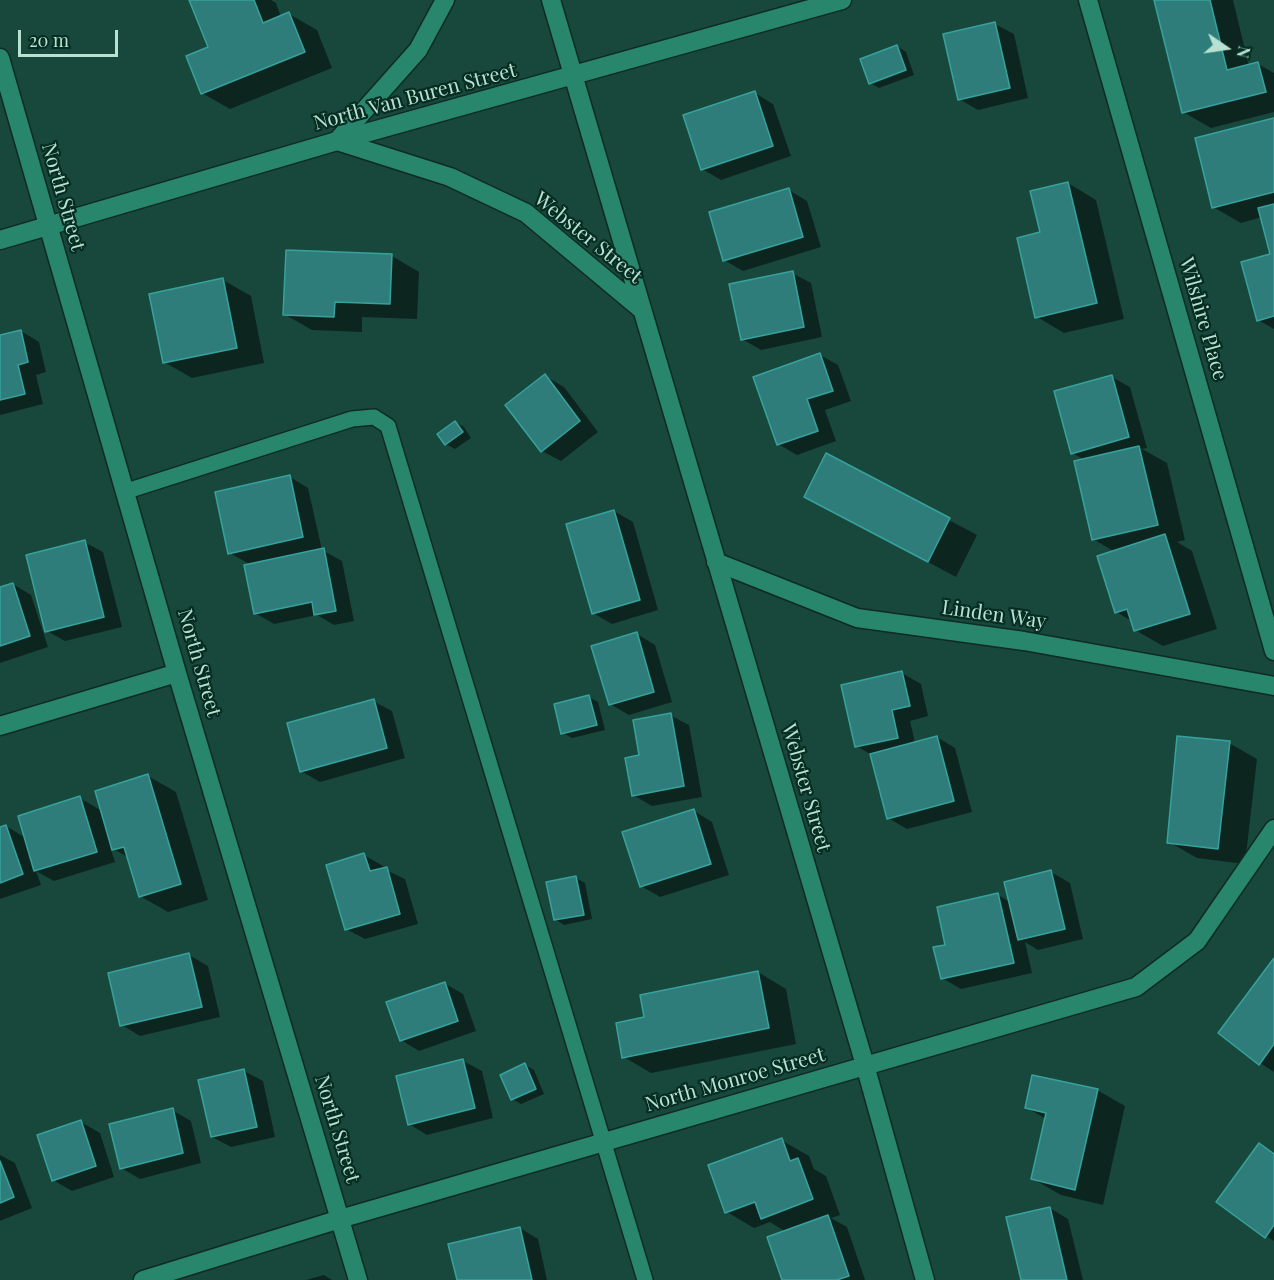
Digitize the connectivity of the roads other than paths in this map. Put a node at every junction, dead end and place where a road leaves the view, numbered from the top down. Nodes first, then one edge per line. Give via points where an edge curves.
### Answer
1 (445, 0) edge
2 (551, 0) edge
3 (842, 0) edge
4 (1088, 0) edge
5 (0, 58) edge
6 (574, 77) junction
7 (337, 141) junction
8 (48, 225) junction
9 (0, 240) edge
10 (641, 309) junction
11 (127, 491) junction
12 (716, 562) junction
13 (1274, 651) edge
14 (177, 673) junction
15 (1274, 686) edge
16 (0, 726) edge
17 (1274, 829) edge
18 (865, 1065) junction
19 (603, 1142) junction
20 (340, 1219) junction
21 (143, 1280) edge
22 (358, 1280) edge
23 (645, 1280) edge
24 (925, 1280) edge

1 - 7 street via 418,50
2 - 6 street, Webster Street
3 - 6 street, North Van Buren Street
4 - 13 street, Wilshire Place
5 - 8 street, North Street
6 - 7 street, North Van Buren Street
6 - 10 street, Webster Street
7 - 8 street, North Van Buren Street
7 - 10 street, Webster Street via 450,177 526,213
8 - 9 street, North Van Buren Street
8 - 11 street, North Street
10 - 12 street, Webster Street
11 - 14 street, North Street
11 - 19 lane via 352,419 374,417 388,426
12 - 15 street, Linden Way via 856,618 1024,641
12 - 18 street, Webster Street
14 - 16 street
14 - 20 street, North Street
17 - 18 street, North Monroe Street via 1197,941 1136,987
18 - 19 street, North Monroe Street
18 - 24 street, Webster Street
19 - 20 street, North Monroe Street
19 - 23 lane
20 - 21 street, North Monroe Street
20 - 22 street, North Street

